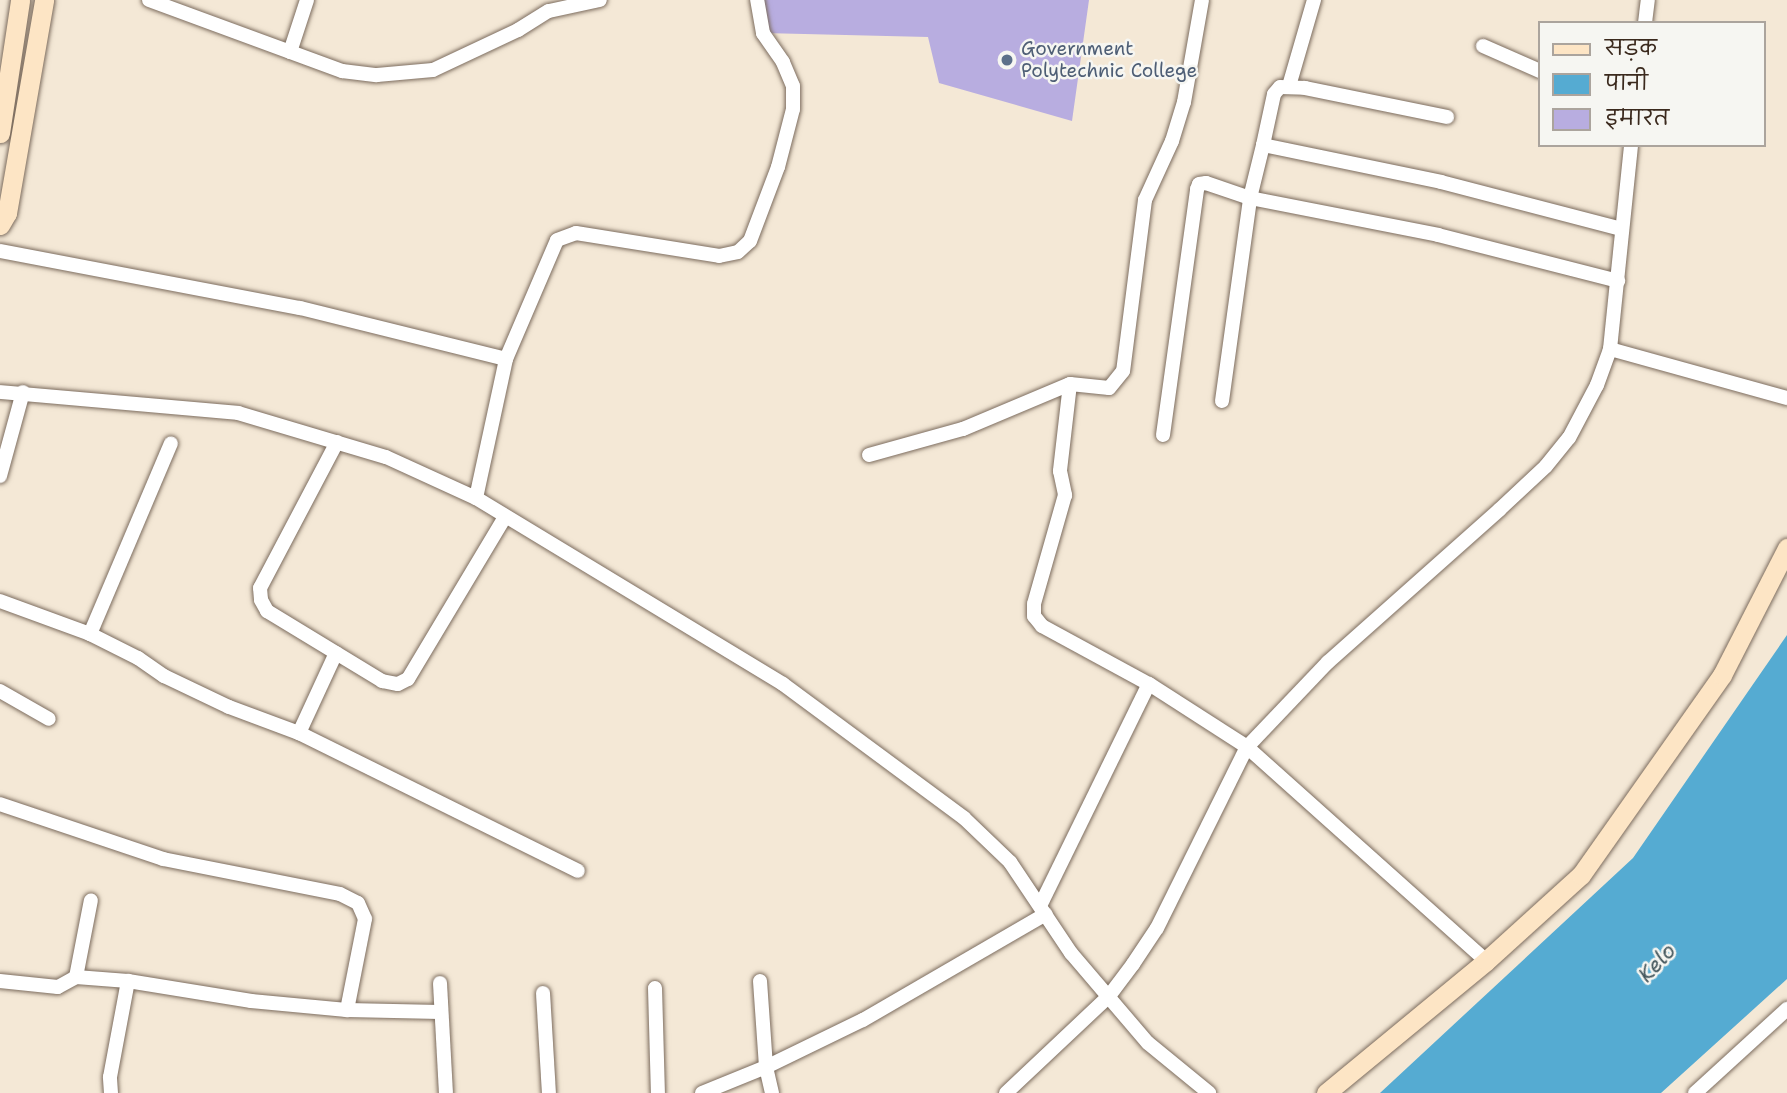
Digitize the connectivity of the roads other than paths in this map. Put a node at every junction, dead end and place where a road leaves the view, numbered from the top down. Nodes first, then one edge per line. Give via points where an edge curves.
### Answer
1 (20, 0) edge
2 (44, 0) edge
3 (149, 0) edge
4 (307, 0) edge
5 (600, 0) edge
6 (757, 0) edge
7 (1202, 0) edge
8 (1314, 0) edge
9 (1648, 0) edge
10 (1645, 21) edge
11 (1483, 47) dead end
12 (290, 52) junction
13 (4, 66) edge
14 (1538, 70) edge
15 (1289, 86) junction
16 (1447, 117) dead end
17 (0, 133) edge
18 (1263, 145) junction
19 (1631, 147) edge
20 (1250, 198) junction
21 (0, 225) edge
22 (1622, 229) junction
23 (0, 251) edge
24 (1618, 281) junction
25 (1611, 349) junction
26 (506, 359) junction
27 (1070, 384) junction
28 (0, 392) edge
29 (23, 392) junction
30 (1787, 398) edge
31 (1222, 401) dead end
32 (1163, 435) dead end
33 (337, 442) junction
34 (171, 443) dead end
35 (869, 455) dead end
36 (0, 476) edge
37 (476, 498) junction
38 (505, 517) junction
39 (1787, 548) edge
40 (0, 601) edge
41 (90, 634) junction
42 (336, 653) junction
43 (1149, 684) junction
44 (0, 691) edge
45 (49, 719) dead end
46 (299, 733) junction
47 (1247, 747) junction
48 (0, 804) edge
49 (578, 871) dead end
50 (91, 900) dead end
51 (1043, 909) junction
52 (1486, 961) junction
53 (76, 976) junction
54 (0, 981) edge
55 (128, 981) junction
56 (760, 981) dead end
57 (440, 983) dead end
58 (655, 988) dead end
59 (542, 993) dead end
60 (1109, 996) junction
61 (1787, 1009) edge
62 (347, 1010) junction
63 (440, 1012) junction
64 (766, 1067) junction
65 (111, 1093) edge
66 (446, 1093) edge
67 (550, 1093) edge
68 (658, 1093) edge
69 (702, 1093) edge
70 (772, 1093) edge
71 (1006, 1093) edge
72 (1209, 1093) edge
73 (1326, 1093) edge
74 (1695, 1093) edge

1 - 13 street
2 - 21 street via 8,214
3 - 12 street
4 - 12 street
5 - 12 street via 549,11 433,70 377,75 342,71
6 - 26 street via 763,33 793,86 793,109 778,167 750,241 738,253 719,256 576,233 557,240
7 - 27 street via 1176,128 1145,200 1123,371 1110,388
8 - 15 street
9 - 10 street
11 - 14 street
13 - 17 street
15 - 16 street
15 - 18 street via 1274,94
18 - 20 street
18 - 22 street via 1441,181
19 - 22 street
20 - 24 street via 1438,235
20 - 31 street
20 - 32 street via 1206,183 1197,189
22 - 24 street
23 - 26 street via 300,308
24 - 25 street
25 - 30 street
25 - 47 street via 1569,438 1546,466 1328,662
26 - 37 street
27 - 35 street via 963,429
27 - 43 street via 1060,471 1065,495 1034,616 1042,625
28 - 29 street
29 - 33 street via 238,413
29 - 36 street
33 - 37 street via 386,457
33 - 42 street via 260,589 267,611
34 - 41 street
37 - 38 street
38 - 42 street via 408,679 398,684 382,681
38 - 51 street via 783,684 964,818 1010,862
39 - 52 street via 1722,676 1581,876
40 - 41 street
41 - 46 street via 229,707
42 - 46 street
43 - 47 street
43 - 51 street
44 - 45 street
46 - 49 street
47 - 52 street
47 - 60 street via 1157,928
48 - 62 street via 163,859 340,894 358,903 365,919
50 - 53 street
51 - 60 street via 1071,953
51 - 64 street via 863,1020
52 - 73 street
53 - 54 street via 58,987
53 - 55 street
55 - 62 street via 251,1001
55 - 65 street
56 - 64 street
57 - 63 street
58 - 68 street
59 - 67 street
60 - 71 street
60 - 72 street via 1148,1043
61 - 74 street
62 - 63 street
63 - 66 street
64 - 69 street
64 - 70 street

